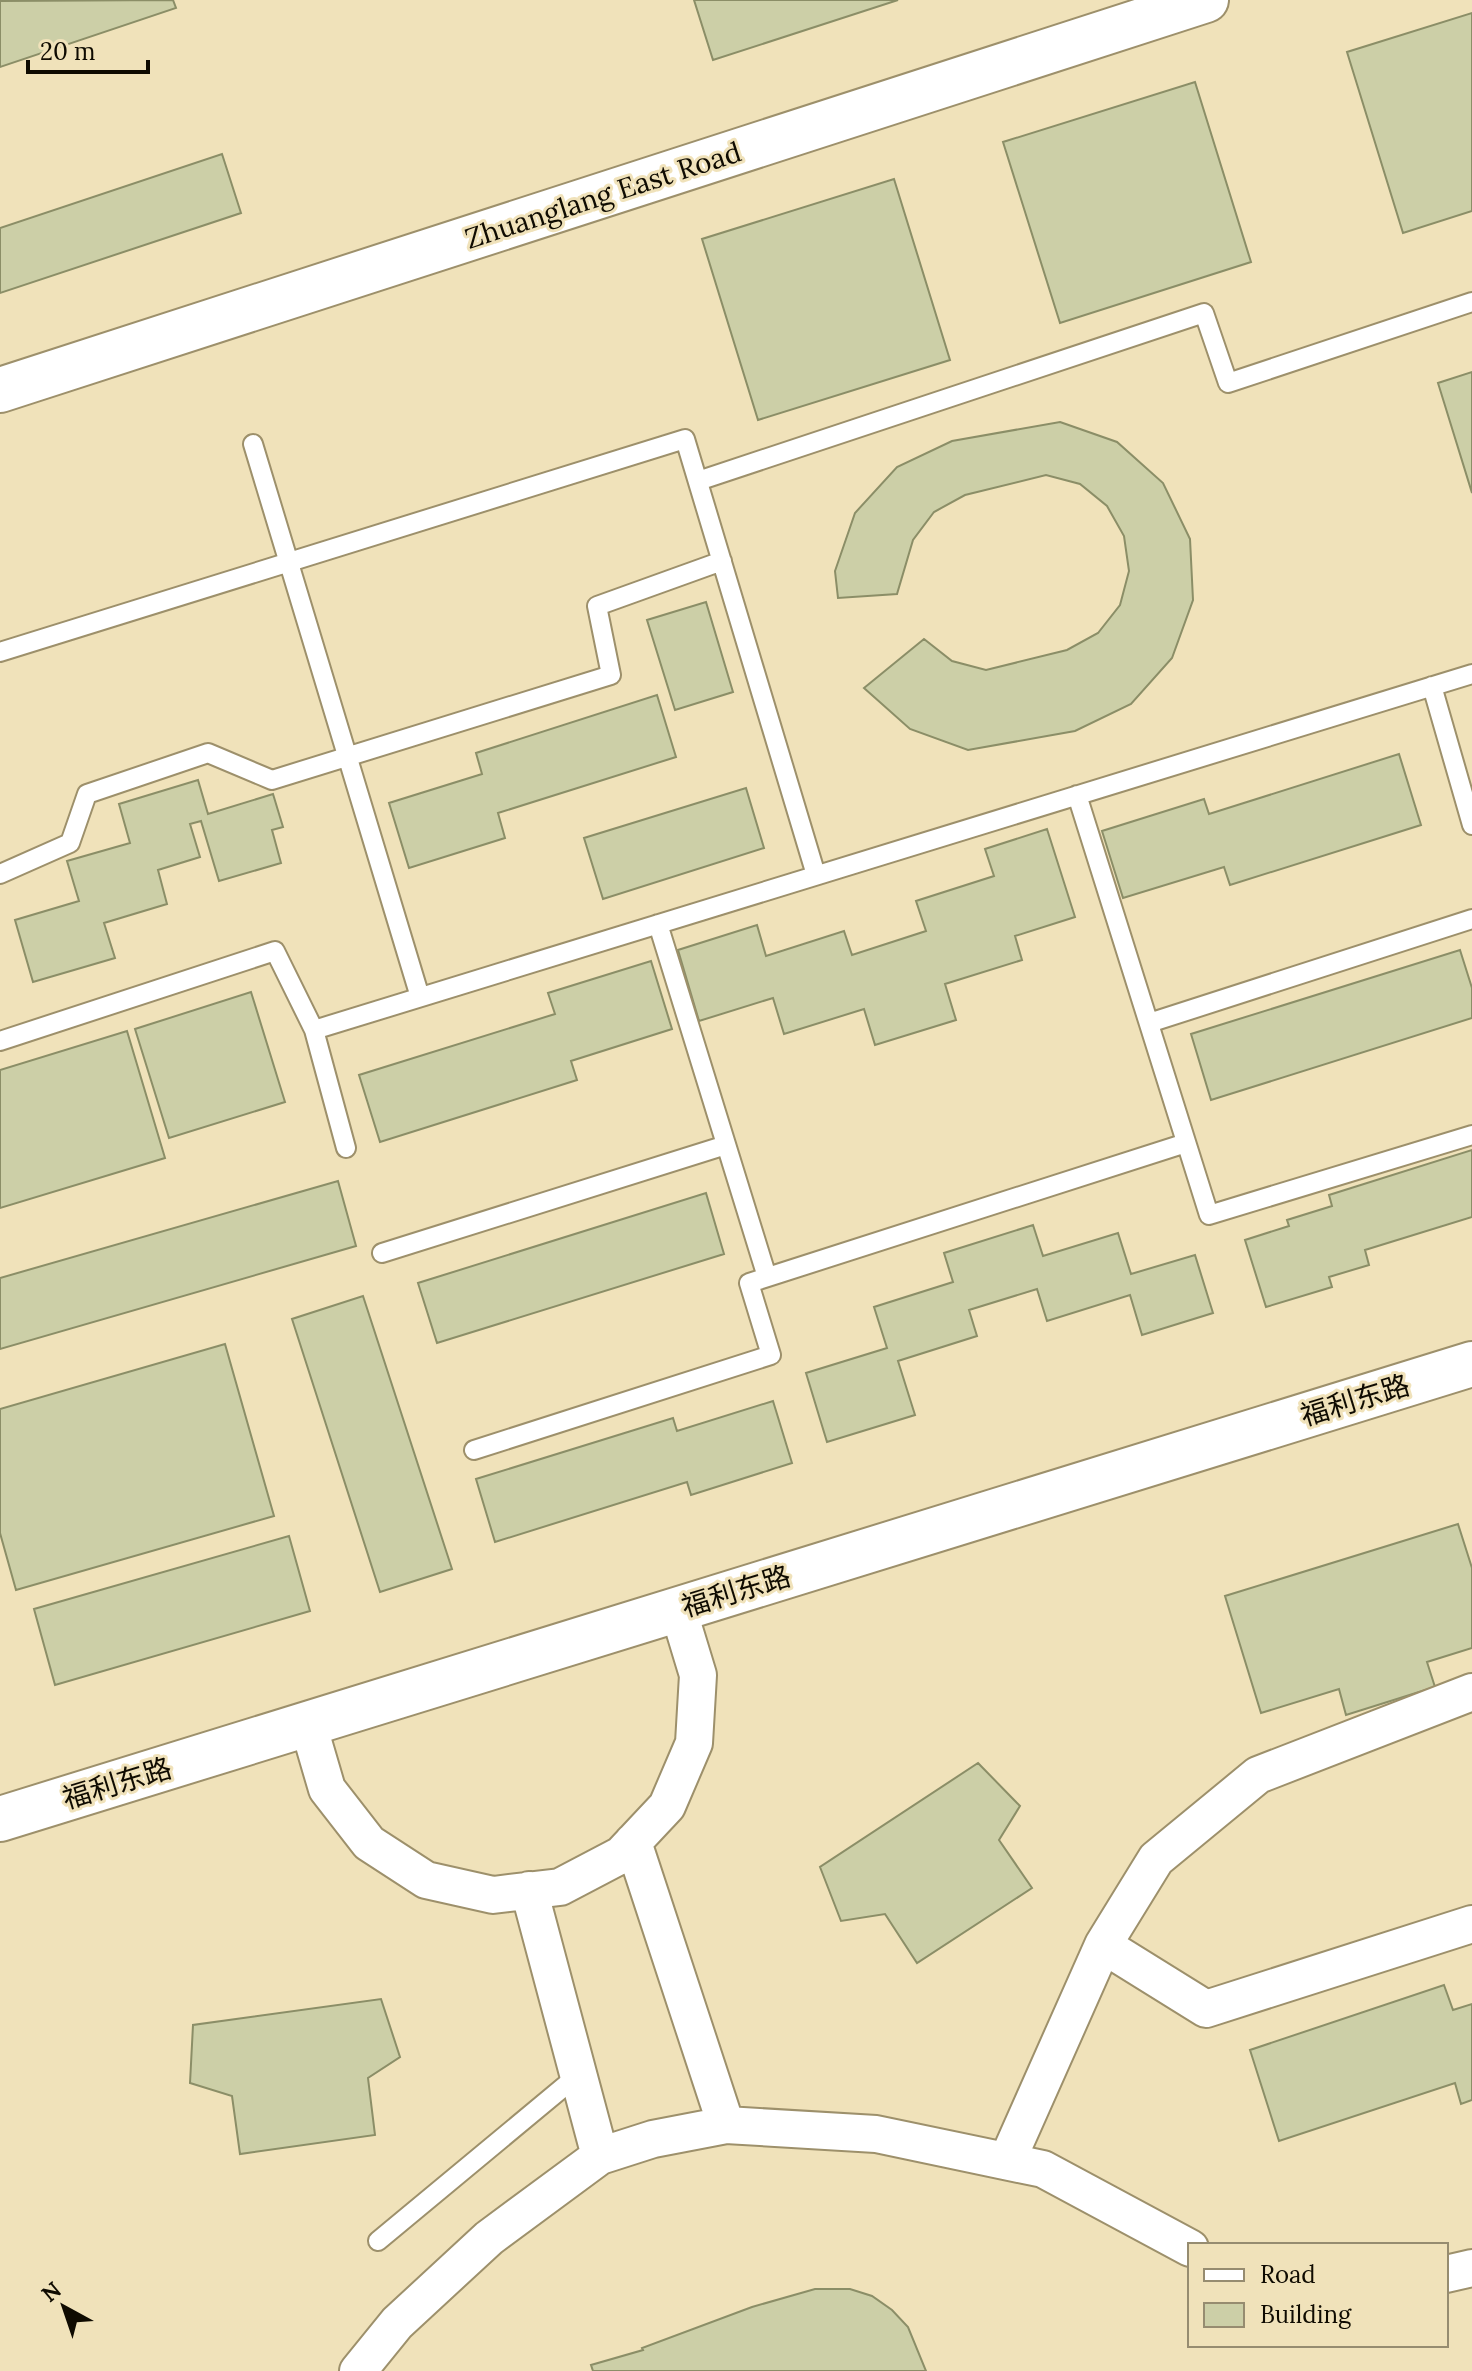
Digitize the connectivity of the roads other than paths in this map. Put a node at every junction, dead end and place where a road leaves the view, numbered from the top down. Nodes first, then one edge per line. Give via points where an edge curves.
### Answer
1 (1206, 0) edge
2 (1472, 302) edge
3 (0, 390) edge
4 (253, 444) dead end
5 (698, 481) junction
6 (722, 561) junction
7 (289, 562) junction
8 (0, 652) edge
9 (1472, 674) edge
10 (1432, 686) junction
11 (348, 758) junction
12 (1077, 795) junction
13 (1472, 825) edge
14 (0, 874) edge
15 (816, 875) junction
16 (1472, 919) edge
17 (658, 924) junction
18 (420, 997) junction
19 (1149, 1023) junction
20 (314, 1030) junction
21 (0, 1041) edge
22 (1472, 1135) edge
23 (1186, 1143) junction
24 (726, 1145) junction
25 (346, 1148) dead end
26 (382, 1253) dead end
27 (767, 1277) junction
28 (1472, 1364) edge
29 (474, 1450) dead end
30 (678, 1609) junction
31 (1472, 1692) edge
32 (308, 1724) junction
33 (0, 1819) edge
34 (633, 1842) junction
35 (529, 1890) junction
36 (1472, 1924) edge
37 (1103, 1945) junction
38 (578, 2075) junction
39 (726, 2125) junction
40 (600, 2156) junction
41 (1007, 2161) junction
42 (378, 2241) dead end
43 (1188, 2247) edge
44 (1472, 2268) edge
45 (1448, 2274) edge
46 (358, 2371) edge

1 - 3 main road, Zhuanglang East Road
2 - 5 lane via 1228,383 1204,313
4 - 7 lane
5 - 6 lane
5 - 7 lane via 685,439
6 - 11 lane via 597,606 611,675
6 - 15 lane
7 - 8 lane
7 - 11 lane
9 - 10 lane
10 - 12 lane
10 - 13 lane
11 - 14 lane via 272,780 208,753 87,794 70,843
11 - 18 lane
12 - 15 lane
12 - 19 lane
15 - 17 lane
16 - 19 lane
17 - 18 lane
17 - 24 lane
18 - 20 lane
19 - 23 lane
20 - 21 lane via 275,951
20 - 25 lane
22 - 23 lane via 1209,1215
23 - 27 lane
24 - 26 lane
24 - 27 lane
27 - 29 lane via 749,1283 771,1355
28 - 30 main road, 福利东路
30 - 32 main road, 福利东路
30 - 34 street via 698,1675 694,1743 667,1806
31 - 37 street via 1258,1775 1156,1859
32 - 33 main road, 福利东路
32 - 35 street via 327,1789 369,1843 426,1880 493,1895
34 - 35 street via 621,1855 560,1887
34 - 39 street
35 - 38 street
36 - 37 street via 1206,2009
37 - 41 street
38 - 40 street
38 - 42 lane
39 - 40 street
39 - 41 street via 876,2134
40 - 46 street via 489,2238 397,2323
41 - 43 street via 1043,2169
44 - 45 street

